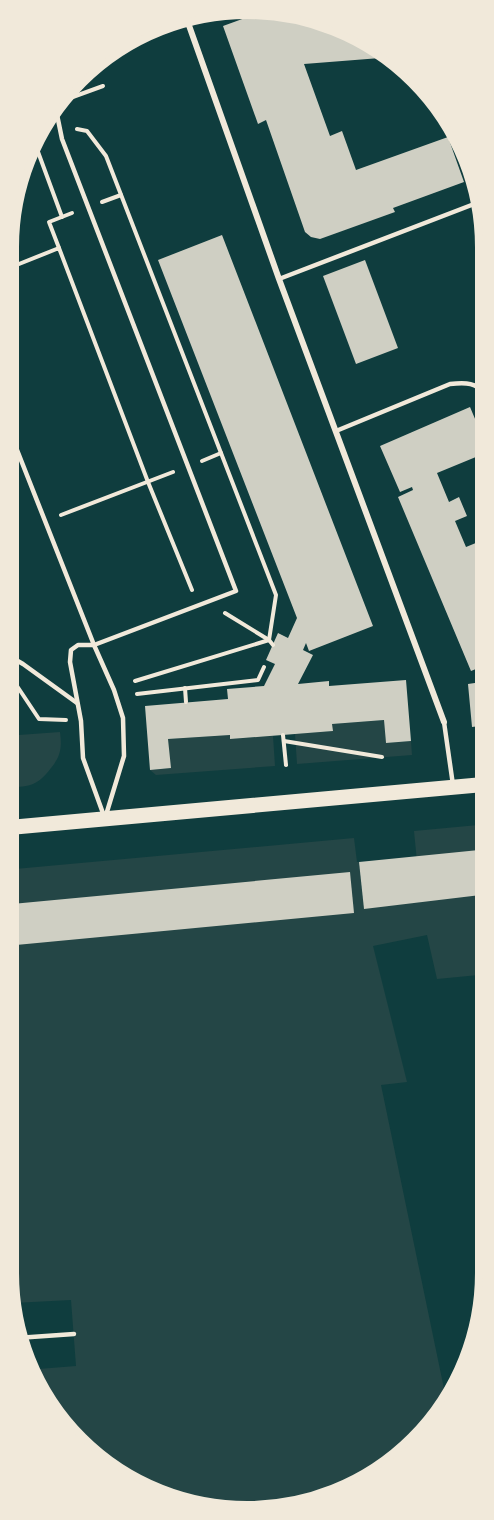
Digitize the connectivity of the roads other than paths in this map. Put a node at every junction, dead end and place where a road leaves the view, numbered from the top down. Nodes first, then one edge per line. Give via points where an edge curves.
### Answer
1 (188, 23) edge
2 (57, 114) edge
3 (475, 204) edge
4 (279, 279) junction
5 (479, 387) edge
6 (336, 431) junction
7 (15, 445) edge
8 (94, 645) junction
9 (15, 659) edge
10 (77, 703) junction
11 (444, 722) joint
12 (479, 785) edge
13 (453, 788) junction
14 (105, 818) junction
15 (15, 827) edge
16 (74, 1334) dead end
17 (24, 1337) edge

1 - 4 street
2 - 8 lane via 62,139 236,591
3 - 4 lane
4 - 6 street
5 - 6 lane via 463,382 450,384
6 - 11 street
7 - 8 lane
8 - 10 lane via 78,645 71,650
8 - 14 lane via 123,718 124,756
9 - 10 lane
10 - 14 lane via 83,758
11 - 13 lane
12 - 13 main road
13 - 14 main road
14 - 15 main road
16 - 17 lane

